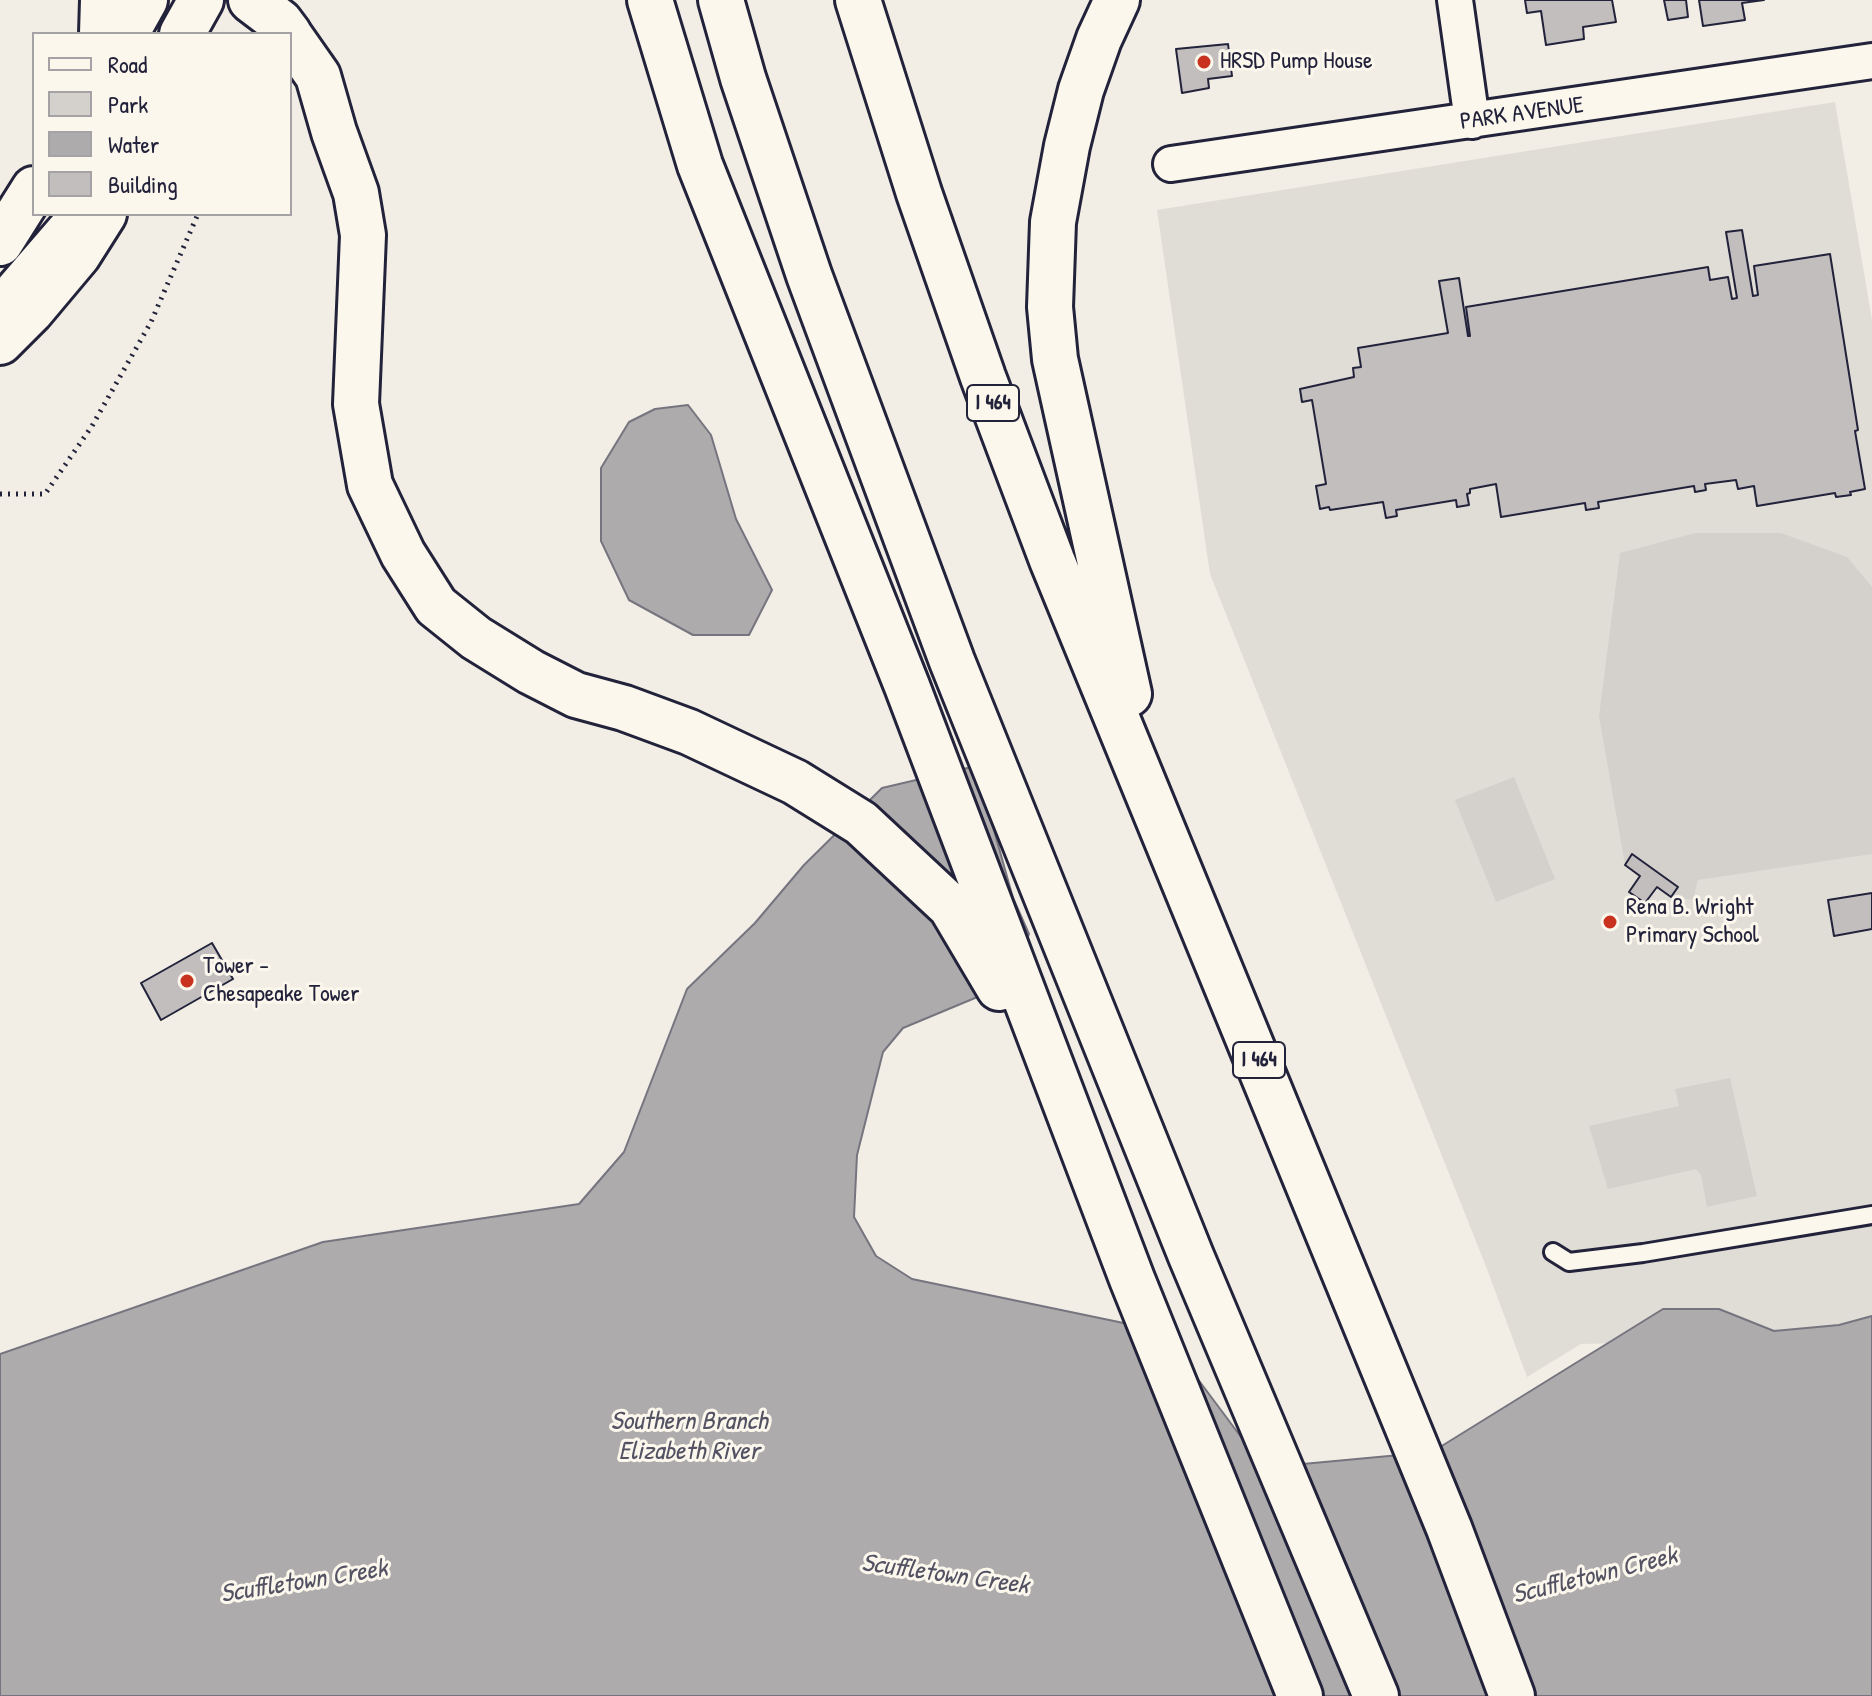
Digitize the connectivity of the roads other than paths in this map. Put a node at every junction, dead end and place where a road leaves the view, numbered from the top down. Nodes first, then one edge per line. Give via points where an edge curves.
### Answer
1 (103, 0) edge
2 (145, 0) edge
3 (201, 0) edge
4 (251, 0) edge
5 (650, 0) edge
6 (721, 0) edge
7 (858, 0) edge
8 (1117, 0) edge
9 (1455, 0) edge
10 (102, 32) edge
11 (127, 32) edge
12 (183, 32) edge
13 (287, 32) edge
14 (292, 39) edge
15 (1872, 61) edge
16 (292, 98) edge
17 (1472, 121) junction
18 (334, 132) junction
19 (1171, 164) dead end
20 (32, 192) edge
21 (78, 216) edge
22 (103, 216) edge
23 (0, 243) edge
24 (0, 311) edge
25 (0, 342) edge
26 (1152, 798) junction
27 (1063, 1100) junction
28 (1872, 1215) edge
29 (1553, 1252) dead end
30 (1300, 1696) edge
31 (1376, 1696) edge
32 (1512, 1696) edge

1 - 10 main road
2 - 11 main road
3 - 12 main road
4 - 13 main road
5 - 27 main road via 700,165 907,686
6 - 31 main road via 809,275 952,661 1191,1256
7 - 26 main road, I 464 via 983,377 1052,560
8 - 26 main road via 1081,90 1067,146 1053,222 1050,307 1055,359
9 - 17 street
14 - 18 main road via 318,76
15 - 17 street, PARK AVENUE
16 - 18 main road
17 - 19 street, PARK AVENUE
18 - 27 main road via 356,193 363,235 356,404 370,485 403,554 436,606 476,638 576,695 689,732 795,782 861,823 951,907
20 - 23 main road
21 - 24 main road
22 - 25 main road via 78,255
26 - 32 main road, I 464 via 1449,1528
27 - 30 main road
28 - 29 lane via 1569,1262

